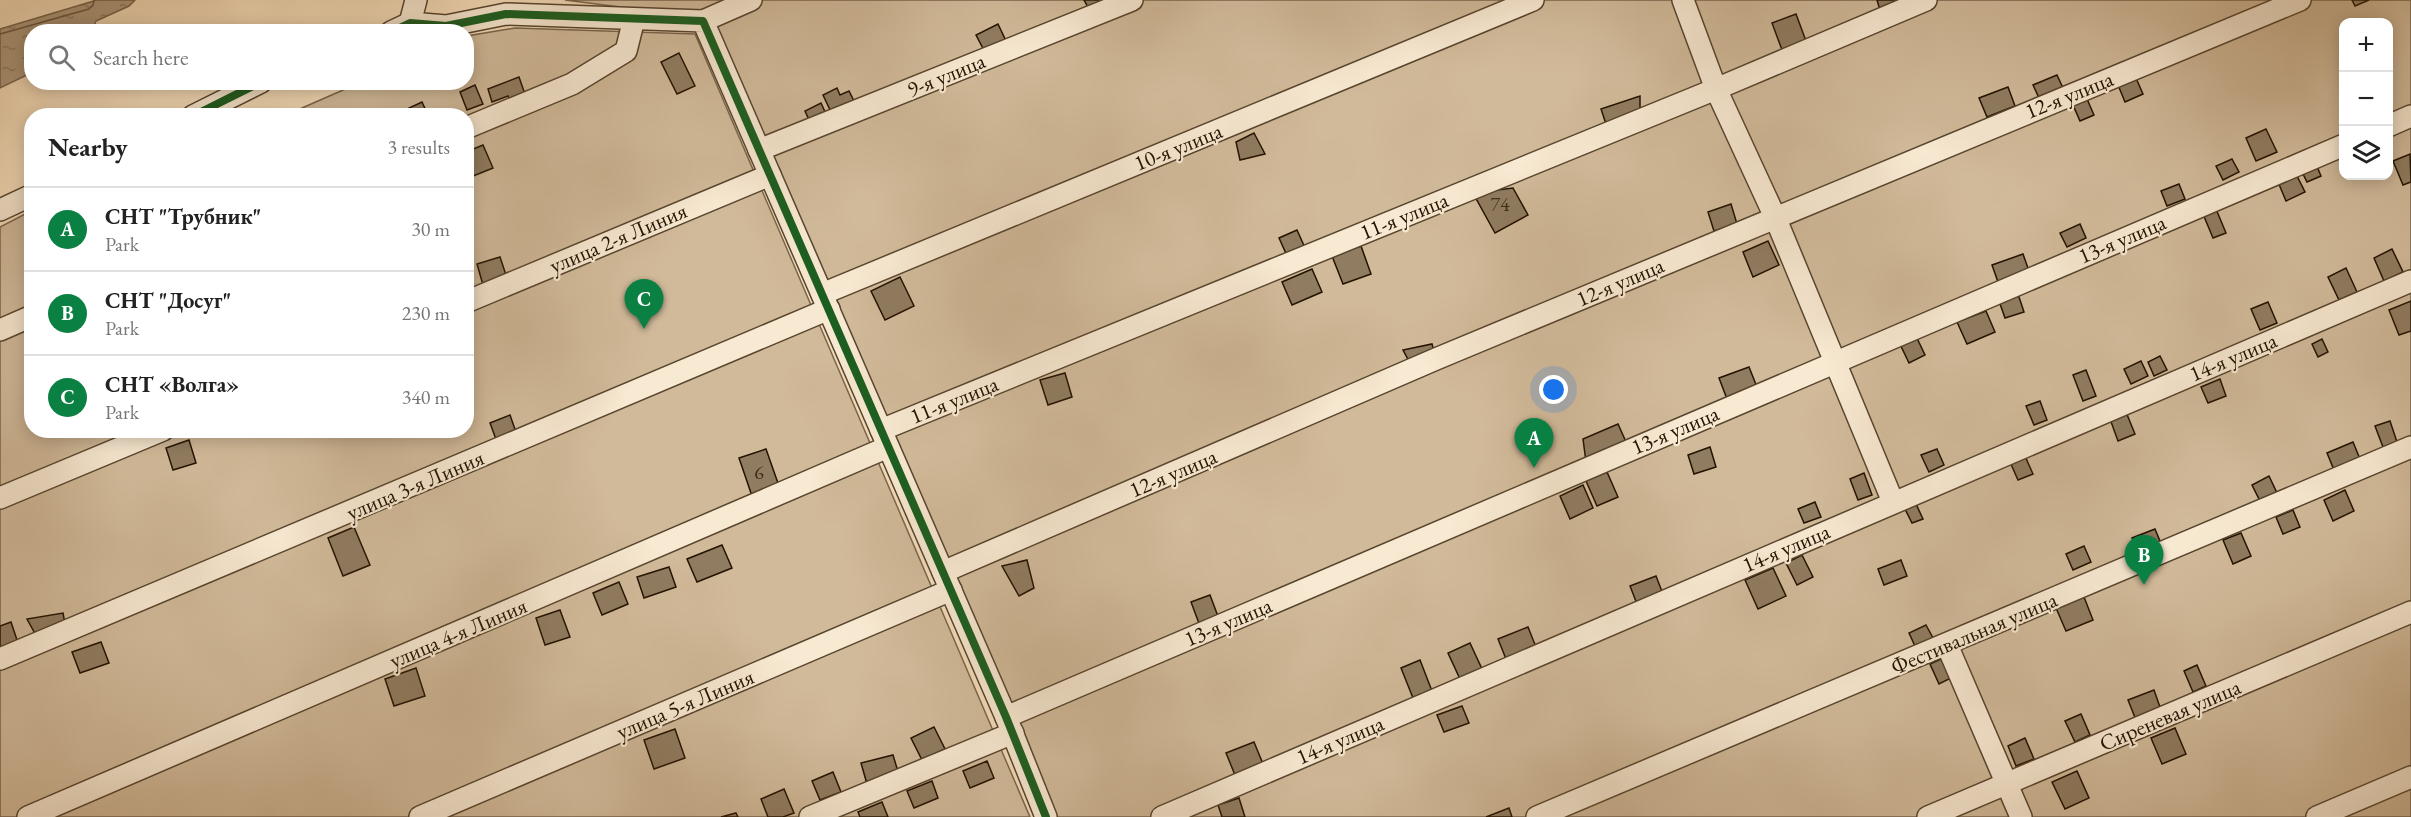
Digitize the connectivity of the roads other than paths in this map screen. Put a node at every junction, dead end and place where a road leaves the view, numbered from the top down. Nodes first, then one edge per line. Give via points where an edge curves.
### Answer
1 (416, 0) edge
2 (752, 0) edge
3 (1132, 0) edge
4 (1533, 0) edge
5 (1683, 0) edge
6 (1926, 0) edge
7 (2300, 0) edge
8 (634, 19) junction
9 (703, 21) junction
10 (402, 24) edge
11 (456, 24) edge
12 (1716, 89) junction
13 (245, 90) edge
14 (209, 108) edge
15 (2411, 116) edge
16 (2393, 124) edge
17 (474, 125) edge
18 (2339, 147) edge
19 (759, 150) junction
20 (770, 175) junction
21 (24, 199) edge
22 (0, 210) edge
23 (1775, 217) junction
24 (2411, 281) edge
25 (474, 299) edge
26 (826, 302) junction
27 (24, 320) edge
28 (0, 330) edge
29 (1835, 362) junction
30 (144, 438) edge
31 (885, 438) junction
32 (2411, 447) edge
33 (0, 498) edge
34 (1893, 502) junction
35 (947, 581) junction
36 (2411, 612) edge
37 (1947, 645) junction
38 (0, 659) edge
39 (1010, 725) junction
40 (2411, 777) edge
41 (2007, 785) junction
42 (28, 817) edge
43 (420, 817) edge
44 (810, 817) edge
45 (1046, 817) edge
46 (1162, 817) edge
47 (1537, 817) edge
48 (1928, 817) edge
49 (2021, 817) edge
50 (2317, 817) edge

1 - 10 street
2 - 9 street
3 - 19 street, 9-я улица
4 - 26 street, 10-я улица
5 - 12 street
6 - 12 street, 11-я улица
7 - 23 street, 12-я улица
8 - 9 street
8 - 11 street via 506,14
8 - 17 street via 626,51 572,84
9 - 19 street
12 - 23 street
12 - 31 street, 11-я улица
13 - 14 street
15 - 16 street
18 - 29 street, 13-я улица
19 - 20 street
20 - 25 street, улица 2-я Линия
20 - 26 street
21 - 22 street
23 - 29 street
23 - 35 street, 12-я улица via 1425,364
24 - 34 street, 14-я улица
26 - 31 street
26 - 38 street, улица 3-я Линия
27 - 28 street
29 - 34 street
29 - 39 street, 13-я улица
30 - 33 street
31 - 35 street
31 - 42 street, улица 4-я Линия
32 - 37 street, Фестивальная улица
34 - 46 street, 14-я улица
35 - 39 street
35 - 43 street, улица 5-я Линия
36 - 41 street, Сиреневая улица
37 - 41 street
37 - 47 street, Фестивальная улица
39 - 44 street, 13-я улица
39 - 45 street
40 - 50 street
41 - 48 street, Сиреневая улица
41 - 49 street

